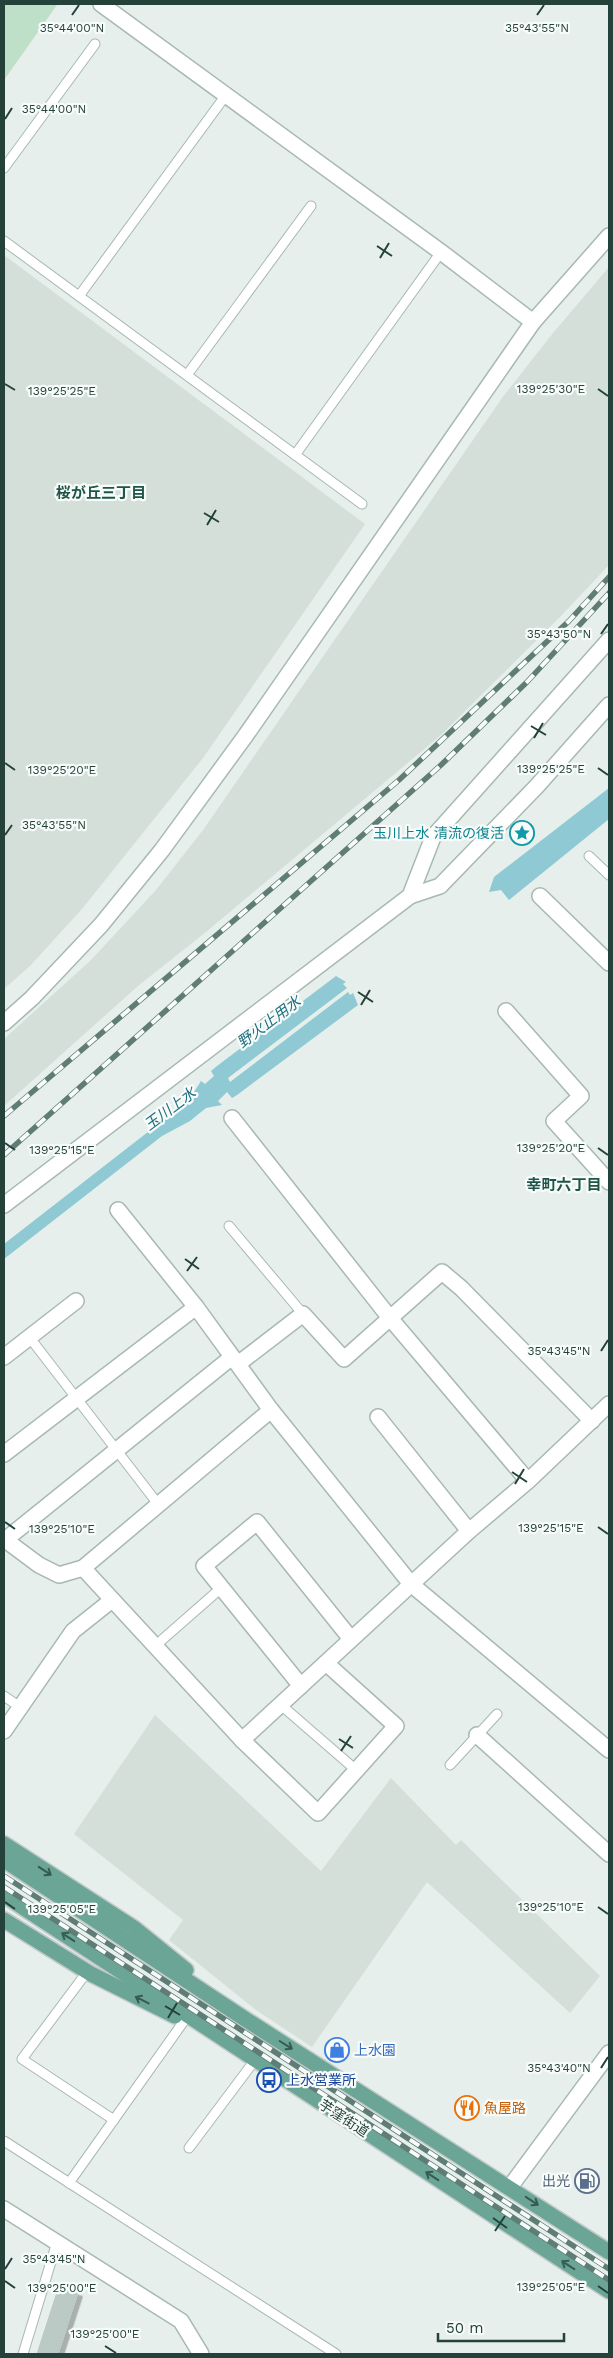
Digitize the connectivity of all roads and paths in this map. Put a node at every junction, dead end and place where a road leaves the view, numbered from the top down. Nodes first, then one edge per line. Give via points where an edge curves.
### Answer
1 (101, 4) edge
2 (95, 44) dead end
3 (226, 95) junction
4 (4, 168) edge
5 (311, 206) dead end
6 (609, 236) edge
7 (4, 241) edge
8 (441, 252) junction
9 (79, 296) junction
10 (532, 322) junction
11 (187, 375) junction
12 (295, 456) junction
13 (362, 504) dead end
14 (609, 640) edge
15 (609, 705) edge
16 (589, 856) dead end
17 (609, 875) edge
18 (410, 896) junction
19 (540, 896) dead end
20 (609, 963) edge
21 (506, 1011) dead end
22 (4, 1023) edge
23 (232, 1118) dead end
24 (609, 1182) edge
25 (4, 1205) edge
26 (118, 1210) dead end
27 (229, 1226) dead end
28 (76, 1301) dead end
29 (196, 1307) junction
30 (303, 1314) junction
31 (390, 1318) junction
32 (30, 1338) junction
33 (4, 1357) edge
34 (235, 1361) junction
35 (76, 1398) junction
36 (609, 1404) edge
37 (271, 1410) junction
38 (378, 1417) dead end
39 (592, 1421) junction
40 (117, 1451) junction
41 (4, 1454) edge
42 (528, 1481) junction
43 (158, 1504) junction
44 (469, 1531) junction
45 (4, 1540) edge
46 (83, 1568) junction
47 (411, 1584) junction
48 (220, 1588) junction
49 (112, 1600) junction
50 (351, 1639) junction
51 (155, 1646) junction
52 (326, 1663) junction
53 (301, 1686) junction
54 (4, 1696) edge
55 (281, 1705) junction
56 (20, 1708) junction
57 (497, 1714) dead end
58 (4, 1731) edge
59 (478, 1735) junction
60 (242, 1740) junction
61 (609, 1750) edge
62 (450, 1765) dead end
63 (356, 1770) junction
64 (4, 1844) edge
65 (609, 1854) edge
66 (4, 1860) edge
67 (4, 1895) edge
68 (4, 1920) edge
69 (87, 1972) junction
70 (245, 2019) junction
71 (184, 2020) junction
72 (232, 2045) junction
73 (609, 2053) edge
74 (255, 2060) junction
75 (114, 2120) junction
76 (4, 2141) edge
77 (189, 2148) dead end
78 (69, 2182) junction
79 (510, 2186) junction
80 (4, 2209) edge
81 (57, 2242) junction
82 (609, 2252) edge
83 (609, 2292) edge
84 (23, 2354) edge
85 (201, 2354) edge
86 (336, 2354) edge

1 - 3 street
2 - 4 lane
3 - 8 street
3 - 9 lane
5 - 11 lane
6 - 10 street
7 - 9 lane
8 - 10 street
8 - 12 lane
9 - 11 lane
10 - 22 street via 246,735 162,850 101,925
11 - 12 lane
12 - 13 lane
14 - 18 street via 432,837
15 - 18 street via 537,786 440,886
16 - 17 lane
18 - 25 street
19 - 20 street
21 - 24 street via 581,1096 554,1121
23 - 31 street
26 - 29 street
27 - 30 lane
28 - 32 street
29 - 34 street
29 - 35 street
30 - 31 street via 344,1359
30 - 34 street
31 - 39 street via 442,1272
31 - 42 street
32 - 33 street
32 - 35 lane
34 - 37 street
34 - 40 street
35 - 40 lane
35 - 41 street
36 - 39 street
37 - 43 street
37 - 47 street
38 - 44 street
39 - 42 street
40 - 43 lane
40 - 45 street
42 - 44 street
43 - 46 street
44 - 47 street
45 - 46 street via 59,1575
46 - 49 street
47 - 50 street
47 - 61 street
48 - 50 street via 204,1566 256,1522
48 - 51 lane
48 - 53 street
49 - 51 street
49 - 56 street via 74,1631
50 - 52 street
51 - 60 street
52 - 53 street
52 - 63 street via 396,1726
53 - 55 street
54 - 56 lane
55 - 60 street
55 - 63 lane
56 - 58 street
57 - 59 lane
59 - 62 lane
59 - 65 street
60 - 63 street via 318,1813
64 -> 70 main road via 134,1928
66 - 70 main road
72 -> 67 main road, 芋窪街道
68 - 69 main road
71 -> 69 main road
69 - 75 lane via 22,2059
70 -> 79 main road
71 - 72 main road
71 - 75 lane
72 - 74 main road, 芋窪街道
73 - 79 street
74 - 77 lane
83 -> 74 main road, 芋窪街道
75 - 78 lane
76 - 78 lane
78 - 86 lane
79 -> 82 main road
80 - 81 street
81 - 84 lane
81 - 85 street via 181,2321

